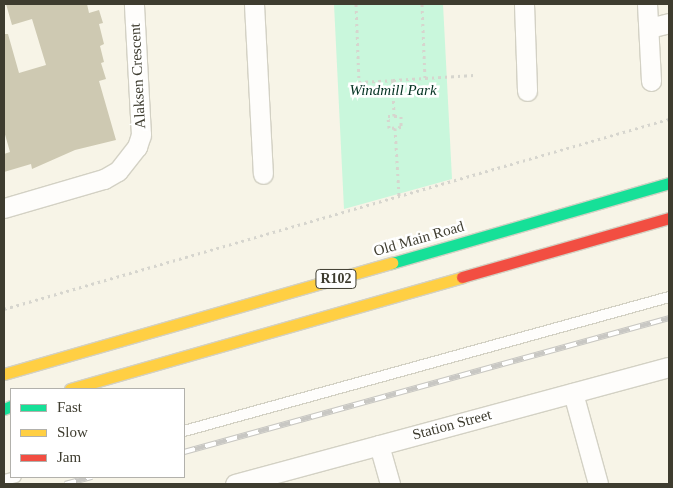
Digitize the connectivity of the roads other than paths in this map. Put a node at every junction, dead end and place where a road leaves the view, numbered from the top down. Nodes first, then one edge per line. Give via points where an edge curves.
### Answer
1 (134, 4) edge
2 (254, 4) edge
3 (524, 4) edge
4 (648, 4) edge
5 (669, 23) edge
6 (649, 28) junction
7 (651, 81) dead end
8 (528, 91) dead end
9 (263, 174) dead end
10 (669, 183) edge
11 (4, 208) edge
12 (669, 218) edge
13 (669, 297) edge
14 (669, 367) edge
15 (4, 374) edge
16 (74, 388) edge
17 (573, 393) junction
18 (185, 431) edge
19 (379, 445) junction
20 (235, 484) edge
21 (390, 484) edge
22 (598, 484) edge

1 - 11 street, Alaksen Crescent via 141,135 137,147 118,172 104,179
2 - 9 street
3 - 8 street
4 - 6 street
5 - 6 street
6 - 7 street
10 - 15 main road, Old Main Road / R102
12 - 16 main road, R102
13 - 18 lane
14 - 17 street, Station Street
17 - 19 street, Station Street
17 - 22 street
19 - 20 street, Station Street
19 - 21 street

